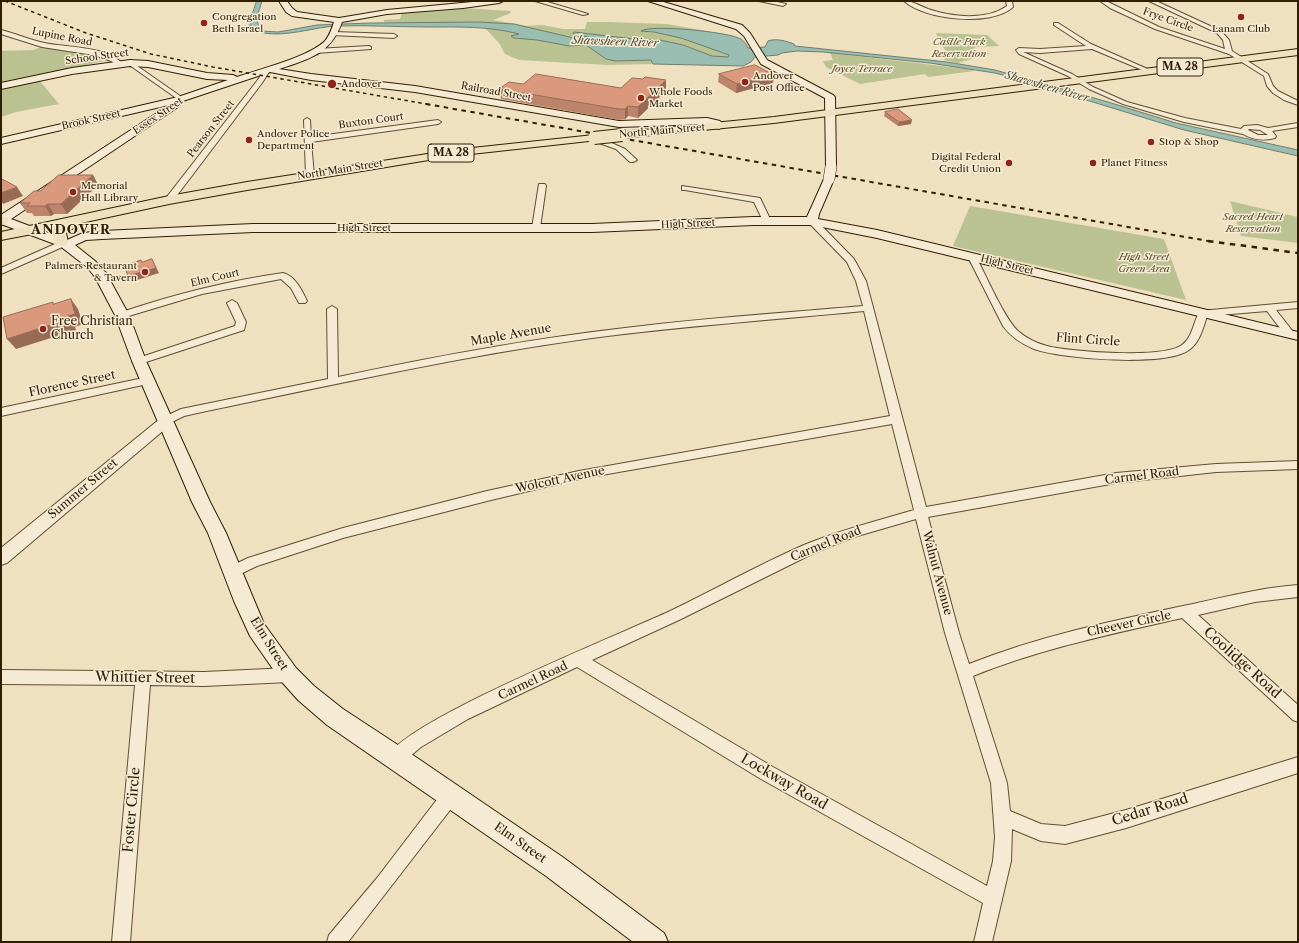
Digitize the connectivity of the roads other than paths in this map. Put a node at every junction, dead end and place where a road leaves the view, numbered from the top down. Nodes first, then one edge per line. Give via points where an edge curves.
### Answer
1 (283, 1) edge
2 (499, 1) edge
3 (538, 1) edge
4 (652, 1) edge
5 (762, 1) edge
6 (907, 1) edge
7 (1009, 1) edge
8 (1103, 1) edge
9 (1152, 1) edge
10 (470, 3) edge
11 (783, 4) dead end
12 (586, 14) dead end
13 (1056, 24) dead end
14 (337, 26) junction
15 (1, 32) edge
16 (394, 36) dead end
17 (1092, 47) junction
18 (369, 48) dead end
19 (316, 51) junction
20 (1229, 52) junction
21 (1298, 52) edge
22 (1240, 59) junction
23 (130, 63) junction
24 (119, 64) junction
25 (268, 69) junction
26 (1149, 71) junction
27 (214, 77) junction
28 (243, 77) junction
29 (1080, 80) junction
30 (1, 86) edge
31 (212, 89) junction
32 (830, 97) junction
33 (181, 99) junction
34 (1298, 103) edge
35 (864, 108) junction
36 (830, 113) junction
37 (307, 120) dead end
38 (438, 122) dead end
39 (1298, 125) edge
40 (719, 126) junction
41 (597, 138) junction
42 (307, 140) junction
43 (1, 141) edge
44 (633, 160) dead end
45 (310, 175) junction
46 (542, 186) dead end
47 (684, 188) dead end
48 (169, 200) junction
49 (79, 220) junction
50 (1, 221) edge
51 (767, 221) junction
52 (812, 221) junction
53 (536, 228) junction
54 (29, 231) junction
55 (1, 236) edge
56 (64, 243) junction
57 (972, 257) junction
58 (1, 271) edge
59 (302, 301) dead end
60 (232, 303) dead end
61 (1298, 305) edge
62 (1269, 307) junction
63 (867, 308) junction
64 (332, 309) dead end
65 (1203, 313) junction
66 (122, 315) junction
67 (1293, 335) edge
68 (139, 361) junction
69 (148, 381) junction
70 (333, 382) junction
71 (1, 412) edge
72 (896, 419) junction
73 (166, 421) junction
74 (1298, 465) edge
75 (921, 513) junction
76 (1, 558) edge
77 (232, 572) junction
78 (1298, 591) edge
79 (1185, 612) junction
80 (578, 660) junction
81 (964, 673) junction
82 (289, 675) junction
83 (1, 677) edge
84 (143, 678) junction
85 (1298, 716) edge
86 (396, 757) junction
87 (1298, 765) edge
88 (451, 795) junction
89 (1003, 817) junction
90 (993, 899) junction
91 (122, 942) edge
92 (336, 942) edge
93 (655, 942) edge
94 (983, 942) edge

1 - 14 main road via 295,14
2 - 10 main road
3 - 12 street
4 - 32 main road via 733,24 744,31 764,62
5 - 11 street
6 - 7 street via 931,12 973,17 1005,11 1010,7
8 - 20 street, Frye Circle via 1157,28
9 - 20 street, Frye Circle via 1220,32 1226,40
10 - 14 main road via 386,12
13 - 17 street
14 - 16 street
14 - 19 main road, Essex Street via 324,46
15 - 24 street, Lupine Road via 43,45 102,55
17 - 26 street
17 - 29 street via 1019,50 1026,56
18 - 19 street
19 - 25 main road, Essex Street
20 - 22 street, Frye Circle
21 - 22 main road, North Main Street / MA 28
22 - 26 main road, North Main Street / MA 28
22 - 34 street, Frye Circle via 1266,75 1272,89
23 - 24 main road, School Street
23 - 27 main road, School Street
23 - 33 street
24 - 30 main road, School Street
25 - 28 main road, Essex Street
25 - 40 main road, Railroad Street via 415,89 618,124 707,121
25 - 48 street, Pearson Street
26 - 29 main road, North Main Street / MA 28
27 - 28 main road, School Street
27 - 31 main road
28 - 31 main road, Essex Street
29 - 35 main road, North Main Street / MA 28
29 - 39 street via 1112,98 1145,109 1258,137 1272,136 1266,130
31 - 33 main road, Essex Street
32 - 35 main road via 847,106
32 - 36 main road
33 - 43 main road, Brook Street
33 - 50 main road, Essex Street
35 - 36 main road, North Main Street / MA 28
36 - 40 main road, North Main Street / MA 28
36 - 52 main road via 830,173
37 - 42 street
38 - 42 street, Buxton Court
40 - 41 main road, North Main Street / MA 28, bridge
41 - 44 street via 625,151
41 - 45 main road, North Main Street / MA 28 via 453,153
42 - 45 street
45 - 48 main road, North Main Street / MA 28
46 - 53 street
47 - 51 street via 757,200
48 - 49 main road, North Main Street / MA 28
49 - 54 main road, North Main Street / MA 28
49 - 56 main road via 59,231
50 - 54 main road, Elm Street
51 - 52 main road, High Street
51 - 53 main road, High Street
52 - 57 main road, High Street
52 - 63 street, Walnut Avenue via 840,249 857,271
53 - 56 main road, High Street via 206,229 91,236
54 - 55 main road, MA 28
54 - 56 main road, Elm Street
56 - 58 street
56 - 66 main road, Elm Street via 96,270
57 - 65 main road, High Street
57 - 65 street, Flint Circle via 1012,332 1019,338 1049,350 1132,356 1167,355 1189,345 1196,336
59 - 66 street, Elm Court via 290,280 283,276 258,279 177,298
60 - 68 street via 241,322 240,328
61 - 62 street
62 - 65 street
62 - 67 street
63 - 70 street, Maple Avenue via 668,325 590,335 500,349
63 - 72 street, Walnut Avenue
64 - 70 street
65 - 67 main road, High Street
66 - 68 main road, Elm Street
68 - 69 main road, Elm Street
69 - 71 street, Florence Street
69 - 73 main road, Elm Street
70 - 73 street, Maple Avenue via 196,409 180,413
72 - 75 street, Walnut Avenue
72 - 77 street, Wolcott Avenue via 578,475 389,520 253,562
73 - 76 street, Summer Street
73 - 77 main road, Elm Street
74 - 75 street, Carmel Road via 1216,468 1131,476
75 - 80 street, Carmel Road via 851,533 809,550
75 - 81 street, Walnut Avenue
77 - 82 main road, Elm Street via 257,630
78 - 79 street, Cheever Circle via 1250,597
79 - 81 street, Cheever Circle via 1041,645
79 - 85 street, Coolidge Road
80 - 86 street, Carmel Road via 462,714 416,741
80 - 90 street, Lockway Road via 767,773
81 - 89 street, Walnut Avenue via 999,783
82 - 84 street, Whittier Street via 204,679
82 - 86 main road, Elm Street via 335,718
83 - 84 street, Whittier Street
84 - 91 street, Foster Circle
86 - 88 main road, Elm Street
87 - 89 street, Cedar Road via 1126,819 1065,835 1044,834
88 - 92 street
88 - 93 main road, Elm Street via 555,867
89 - 90 street, Walnut Avenue via 1002,861
90 - 94 street, Walnut Avenue

